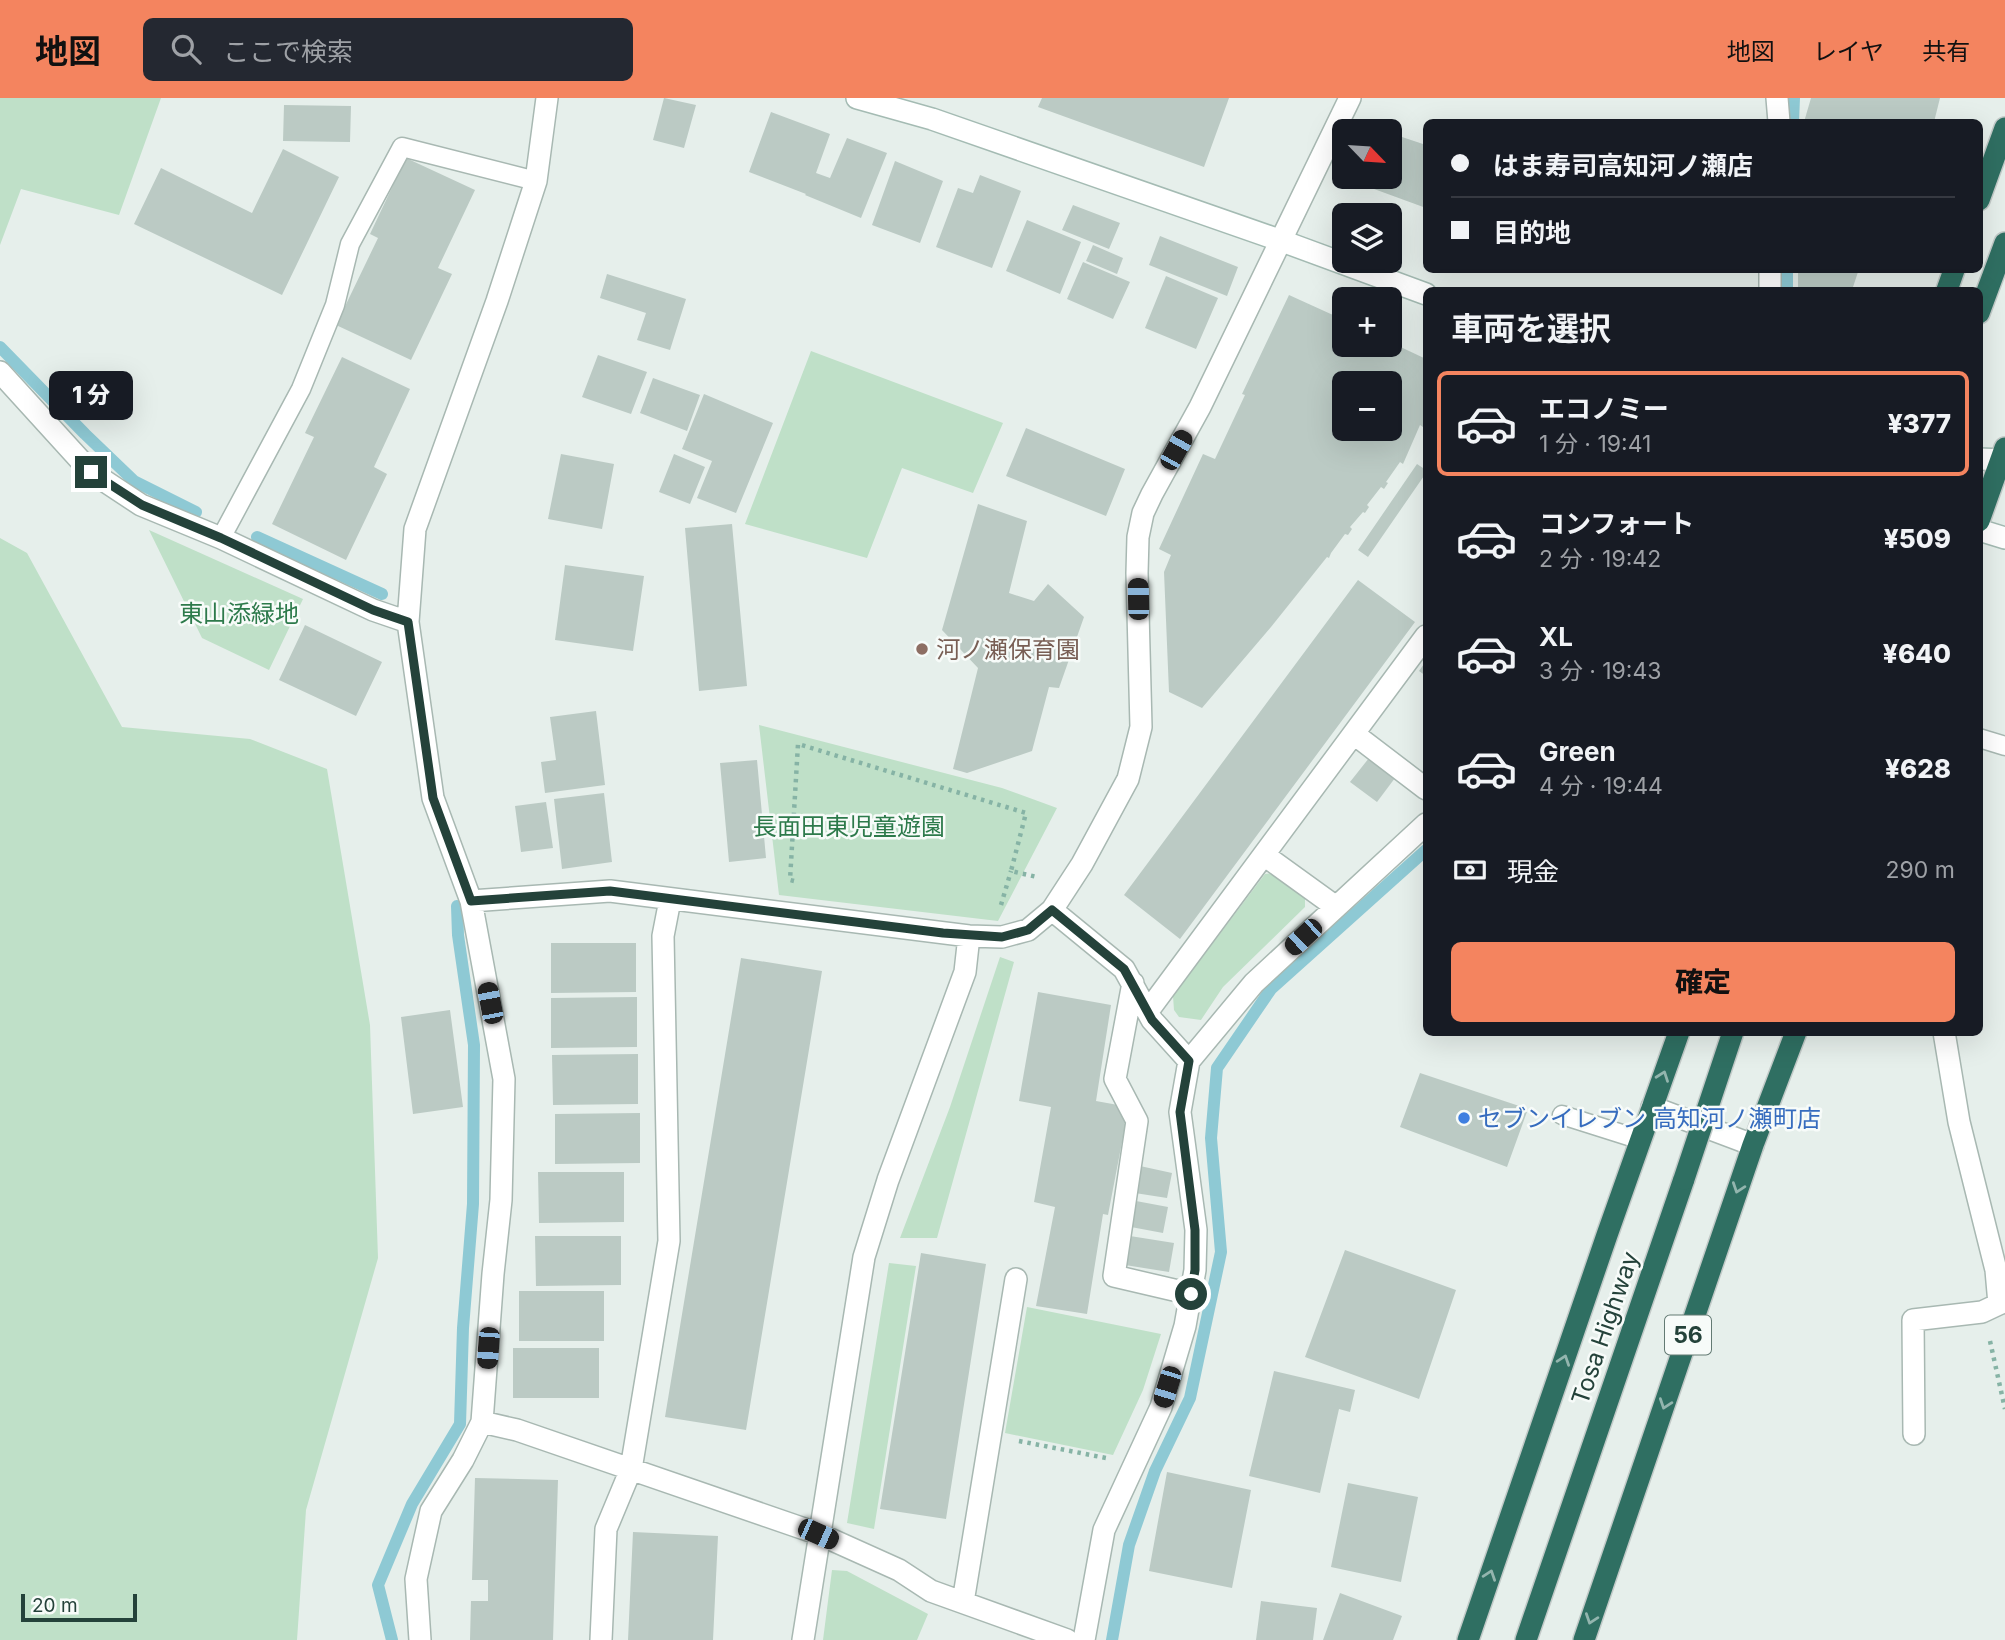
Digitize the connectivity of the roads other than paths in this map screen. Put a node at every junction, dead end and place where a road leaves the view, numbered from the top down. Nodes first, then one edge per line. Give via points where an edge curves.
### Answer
1 (547, 98) edge
2 (857, 98) edge
3 (1350, 98) edge
4 (1777, 98) edge
5 (1779, 119) edge
6 (2005, 128) edge
7 (536, 181) junction
8 (1983, 189) edge
9 (1282, 241) junction
10 (2005, 243) edge
11 (1423, 294) edge
12 (1983, 302) edge
13 (0, 373) edge
14 (2004, 455) edge
15 (1983, 458) edge
16 (1983, 510) edge
17 (1983, 531) edge
18 (221, 538) junction
19 (2005, 538) edge
20 (408, 622) junction
21 (1423, 640) edge
22 (1354, 734) junction
23 (1983, 739) edge
24 (2005, 746) edge
25 (1423, 787) edge
26 (1423, 827) edge
27 (1264, 855) junction
28 (670, 900) junction
29 (471, 901) junction
30 (1336, 907) junction
31 (1052, 910) junction
32 (969, 936) junction
33 (1133, 983) junction
34 (1148, 1011) junction
35 (1678, 1036) edge
36 (1732, 1036) edge
37 (1794, 1036) edge
38 (1945, 1036) edge
39 (1189, 1061) junction
40 (1651, 1107) junction
41 (1562, 1115) dead end
42 (1641, 1140) junction
43 (1753, 1145) junction
44 (1016, 1279) dead end
45 (1191, 1294) junction
46 (482, 1422) junction
47 (1914, 1434) dead end
48 (631, 1469) junction
49 (818, 1534) junction
50 (962, 1602) junction
51 (420, 1640) edge
52 (601, 1640) edge
53 (803, 1640) edge
54 (1067, 1640) edge
55 (1084, 1640) edge
56 (1468, 1640) edge
57 (1526, 1640) edge
58 (1584, 1640) edge

1 - 7 street
2 - 9 street
3 - 9 street
4 - 5 street
6 - 8 highway
7 - 18 lane via 402,148 350,244 335,305 301,389
7 - 20 street via 415,529
9 - 11 street
9 - 31 street via 1143,513 1137,573 1141,727 1128,779
10 - 12 highway
13 - 18 street via 91,472 142,505
14 - 15 street
14 - 16 highway
17 - 19 street
18 - 20 street
20 - 29 street via 433,798
21 - 22 street
22 - 25 street
22 - 27 street
23 - 24 lane
26 - 30 street
27 - 30 street
27 - 34 street
28 - 29 street via 610,891
28 - 32 street
28 - 48 street via 663,936 669,1241
29 - 46 street via 504,1079 501,1200
30 - 39 street via 1254,983
31 - 32 street via 1028,930 1002,937
31 - 33 street via 1124,969
32 - 49 street via 964,972 864,1257
33 - 34 street
33 - 45 street via 1115,1079 1137,1121 1114,1276
34 - 39 street
40 -> 35 highway
36 - 57 highway, Tosa Highway / 56, bridge
37 - 43 highway, 56
38 - 47 street via 1959,1122 1996,1270 1999,1304 1982,1312 1913,1320
39 - 45 street via 1180,1112 1195,1230
40 - 42 highway
40 - 43 street
41 - 42 lane
56 -> 42 highway
43 -> 58 highway, 56
44 - 50 street
45 - 55 street via 1161,1407 1104,1530
46 - 48 street
46 - 51 street via 431,1511 416,1579
48 - 49 street
48 - 52 street via 606,1529
49 - 50 street
49 - 53 street
50 - 54 street

